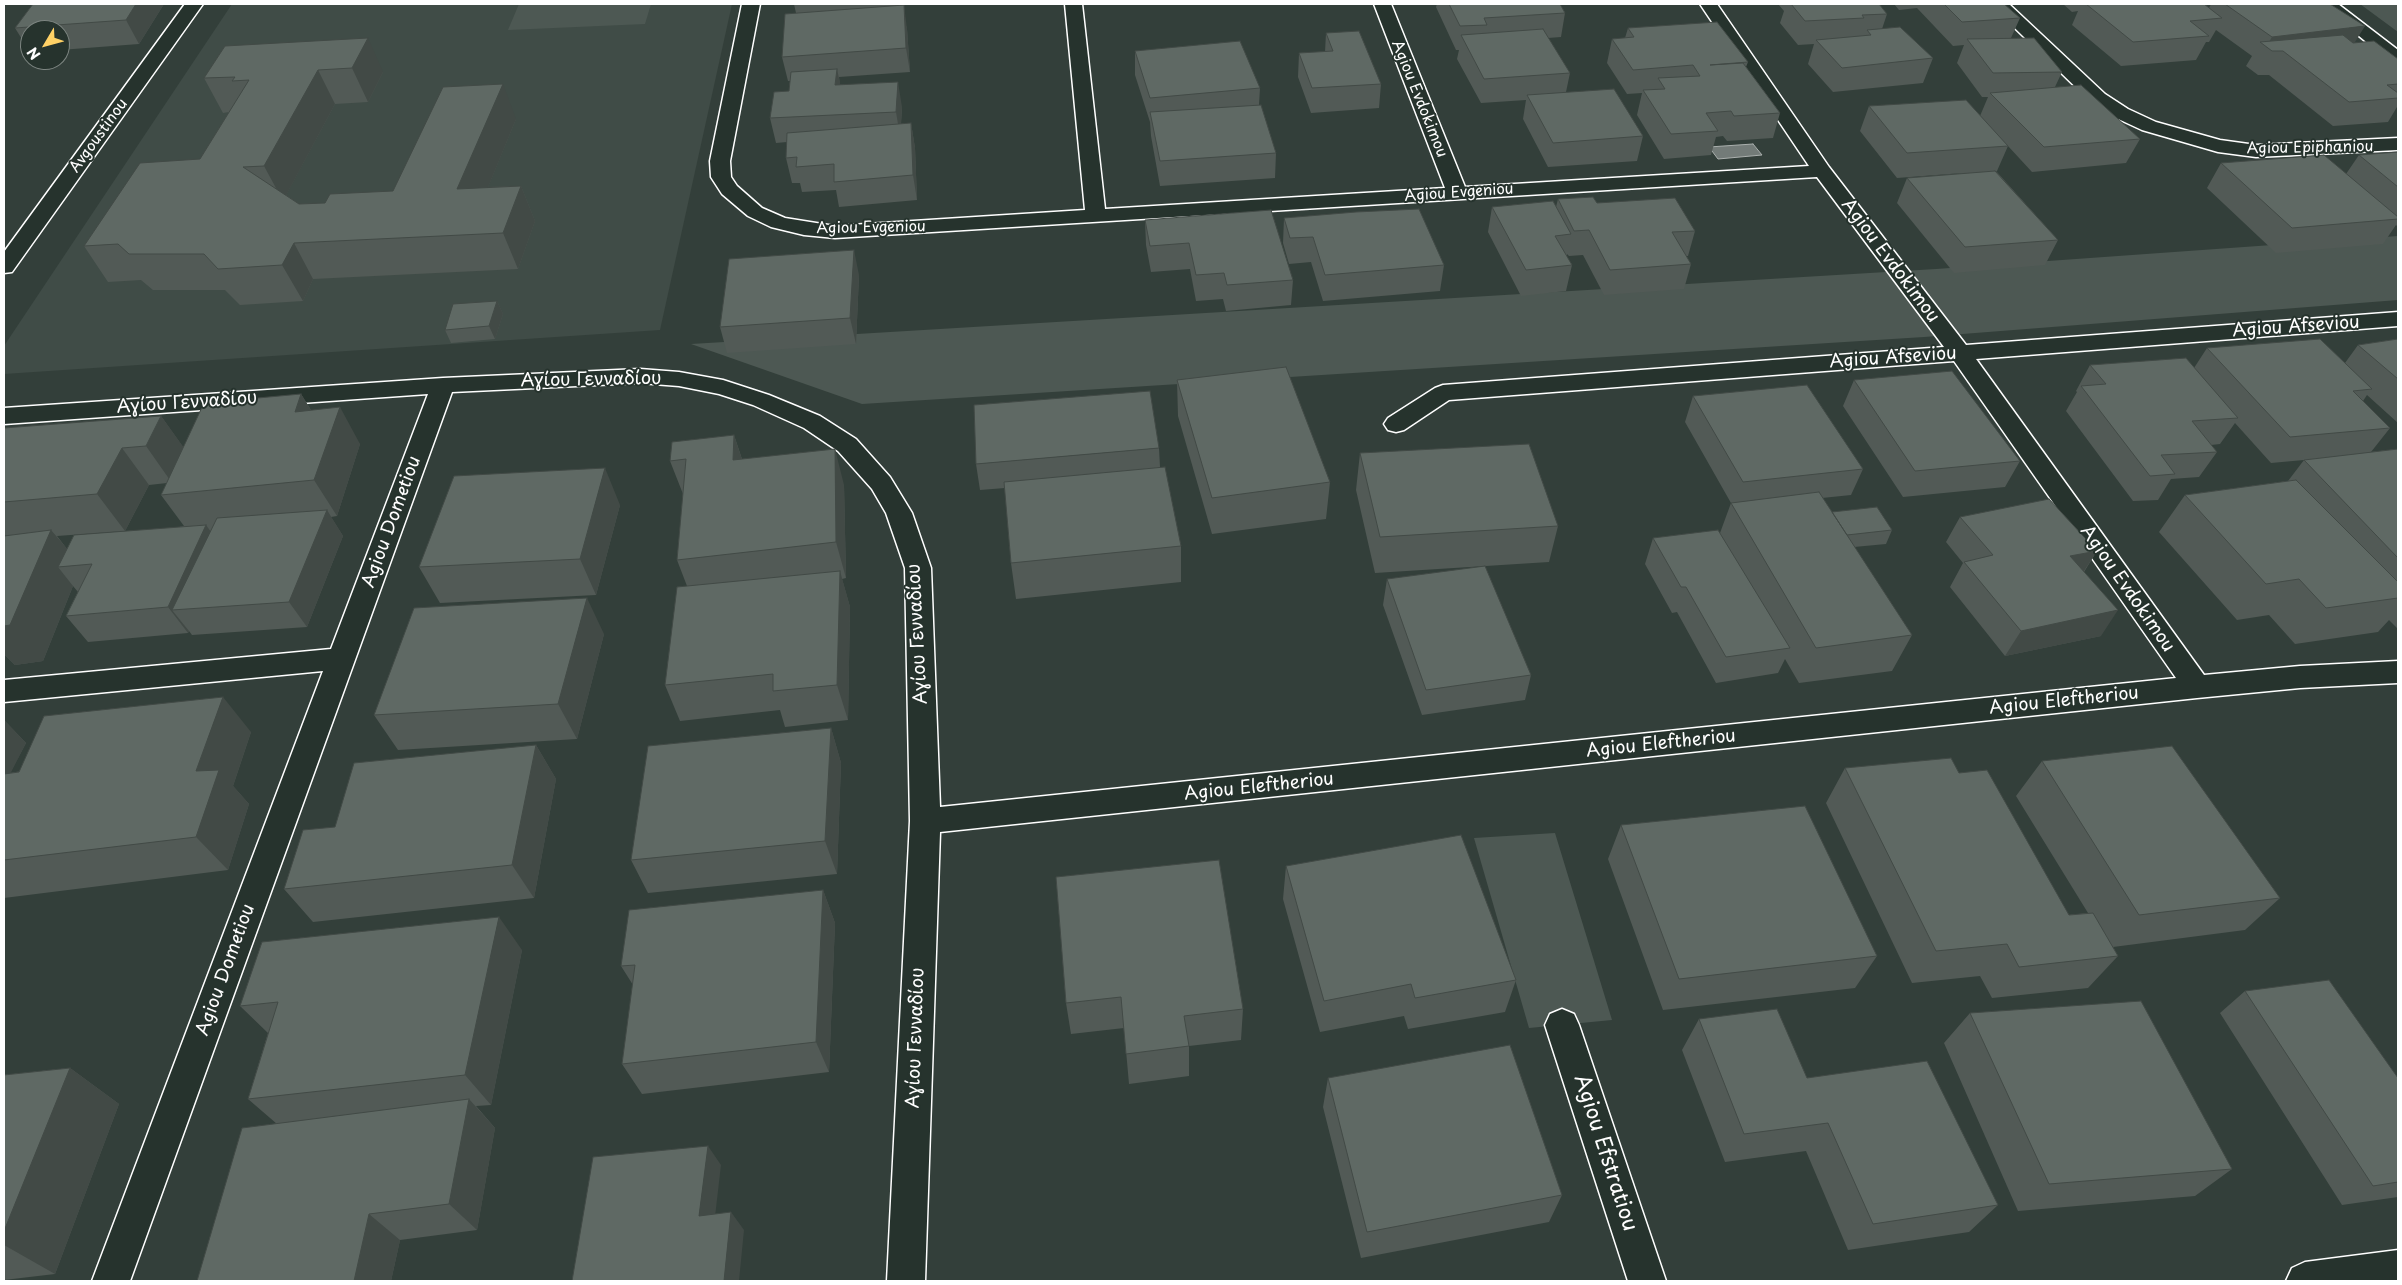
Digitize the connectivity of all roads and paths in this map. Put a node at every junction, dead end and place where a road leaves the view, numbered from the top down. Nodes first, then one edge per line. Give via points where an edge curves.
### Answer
1 (194, 4) edge
2 (751, 4) edge
3 (1073, 4) edge
4 (1382, 4) edge
5 (1709, 4) edge
6 (1999, 4) edge
7 (2328, 4) edge
8 (2398, 59) edge
9 (2398, 144) edge
10 (1822, 171) junction
11 (1457, 193) junction
12 (1096, 216) junction
13 (4, 267) edge
14 (2398, 319) edge
15 (1960, 353) junction
16 (443, 385) junction
17 (4, 416) edge
18 (1396, 424) dead end
19 (342, 659) junction
20 (2398, 672) edge
21 (2197, 687) junction
22 (4, 691) edge
23 (925, 821) junction
24 (1562, 1025) dead end
25 (2398, 1269) edge
26 (111, 1281) edge
27 (906, 1281) edge
28 (1647, 1281) edge
29 (2305, 1281) edge

1 - 13 street, Avgoustinou
2 - 12 street, Agiou Evgeniou via 720,161 721,177 729,190 754,212 778,224 835,232
3 - 12 street
4 - 11 street, Agiou Evdokimou
5 - 10 street, Agiou Evdokimou
6 - 9 street, Agiou Epiphaniou via 2098,98 2149,126 2218,146 2256,151
7 - 8 street
10 - 11 street, Agiou Evgeniou
10 - 15 street, Agiou Evdokimou
11 - 12 street, Agiou Evgeniou
14 - 15 street, Agiou Afseviou
15 - 18 street, Agiou Afseviou via 1443,393
15 - 21 street, Agiou Evdokimou
16 - 17 street, Αγίου Γενναδίου
16 - 19 street, Agiou Dometiou
16 - 23 street, Αγίου Γενναδίου via 640,376 679,379 723,387 761,400 812,422 847,445 879,479 899,513 918,568
19 - 22 street
19 - 26 street, Agiou Dometiou
20 - 21 street, Agiou Eleftheriou
21 - 23 street, Agiou Eleftheriou
23 - 27 street, Αγίου Γενναδίου
24 - 28 street, Agiou Efstratiou
25 - 29 street

